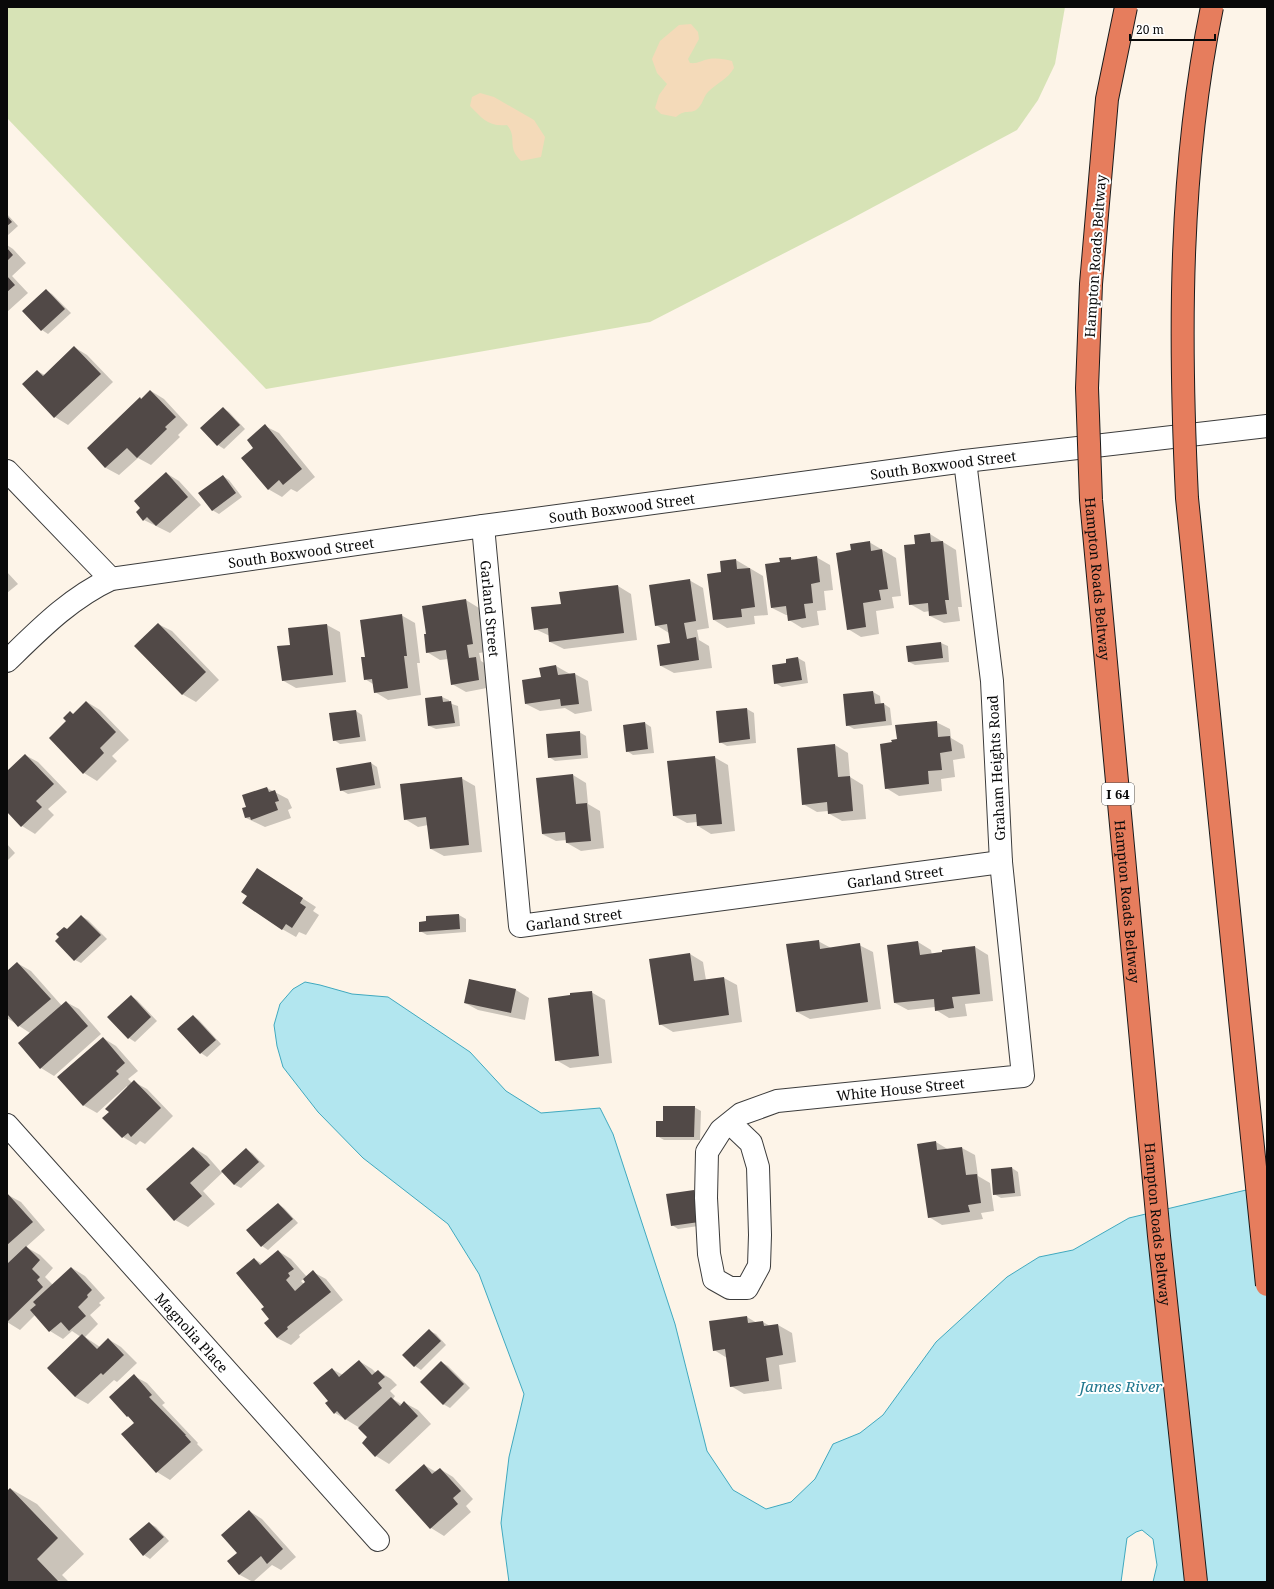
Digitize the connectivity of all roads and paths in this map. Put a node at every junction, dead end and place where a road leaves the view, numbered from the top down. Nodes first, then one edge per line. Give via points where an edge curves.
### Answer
1 (1126, 7) edge
2 (1212, 7) edge
3 (1267, 426) edge
4 (966, 461) junction
5 (7, 471) edge
6 (483, 526) junction
7 (111, 579) junction
8 (7, 661) edge
9 (1001, 862) junction
10 (1023, 1076) joint
11 (730, 1123) junction
12 (7, 1125) edge
13 (1267, 1285) edge
14 (378, 1540) dead end
15 (1196, 1582) edge

1 - 15 highway, Hampton Roads Beltway / I 64, bridge via 1107,99 1091,284 1088,388 1091,500 1159,1236
2 - 13 highway, bridge via 1193,124 1184,233 1183,411 1187,498
3 - 4 street, South Boxwood Street
4 - 6 street, South Boxwood Street
4 - 9 street, Graham Heights Road via 992,681
5 - 7 street
6 - 7 street, South Boxwood Street
6 - 9 street, Garland Street via 520,926
7 - 8 street, South Boxwood Street via 74,600
9 - 10 street, Graham Heights Road
10 - 11 street, White House Street via 777,1101 741,1114
11 - 11 street, White House Street via 721,1130 707,1152 709,1254 714,1279 730,1288 747,1288 759,1266 758,1168 751,1143
12 - 14 street, Magnolia Place

